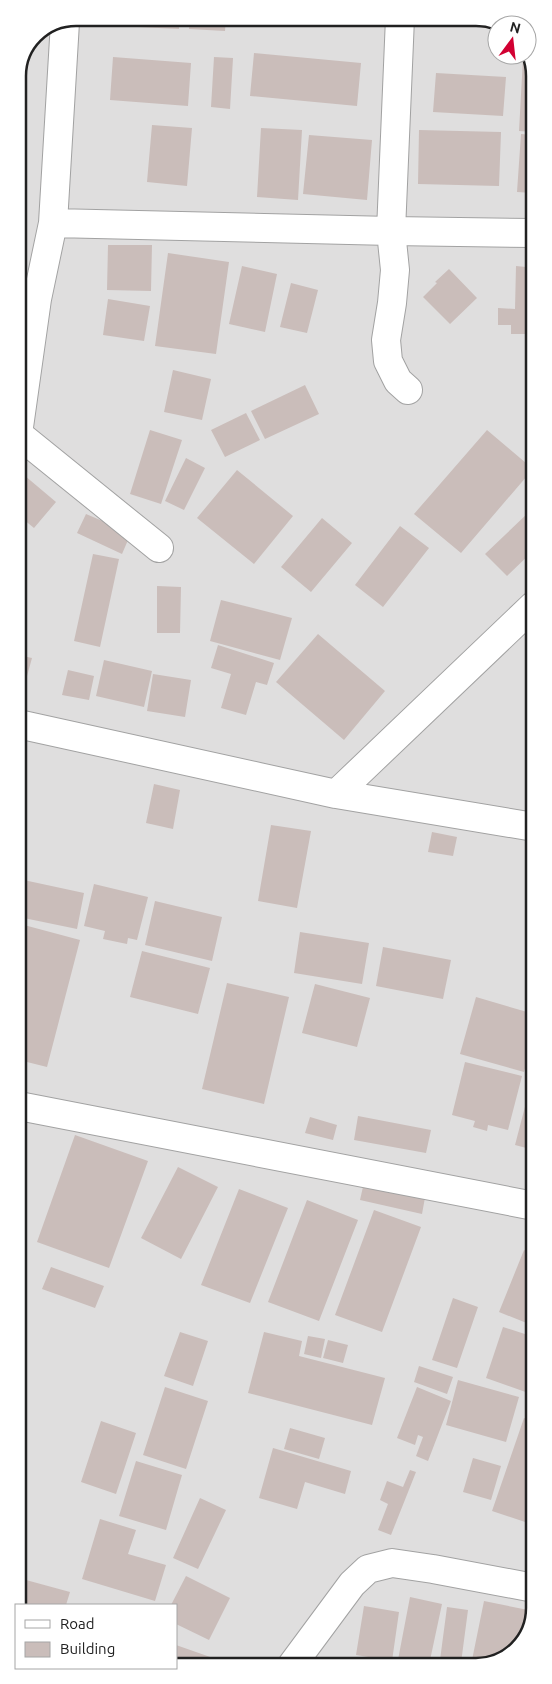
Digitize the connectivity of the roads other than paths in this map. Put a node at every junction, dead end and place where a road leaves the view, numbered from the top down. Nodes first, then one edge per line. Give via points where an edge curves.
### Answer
1 (400, 26) edge
2 (65, 27) edge
3 (53, 223) junction
4 (391, 231) junction
5 (526, 233) edge
6 (26, 377) edge
7 (408, 390) dead end
8 (26, 440) edge
9 (159, 548) dead end
10 (526, 613) edge
11 (26, 726) edge
12 (336, 794) junction
13 (526, 826) edge
14 (26, 1107) edge
15 (526, 1204) edge
16 (526, 1586) edge
17 (297, 1658) edge

1 - 4 street
2 - 3 street
3 - 4 street
3 - 6 street via 37,299
4 - 5 street
4 - 7 street via 395,270 386,340 388,361 398,381
8 - 9 street
10 - 12 street
11 - 12 street
12 - 13 street
14 - 15 street
16 - 17 street via 392,1563 368,1568 352,1584

